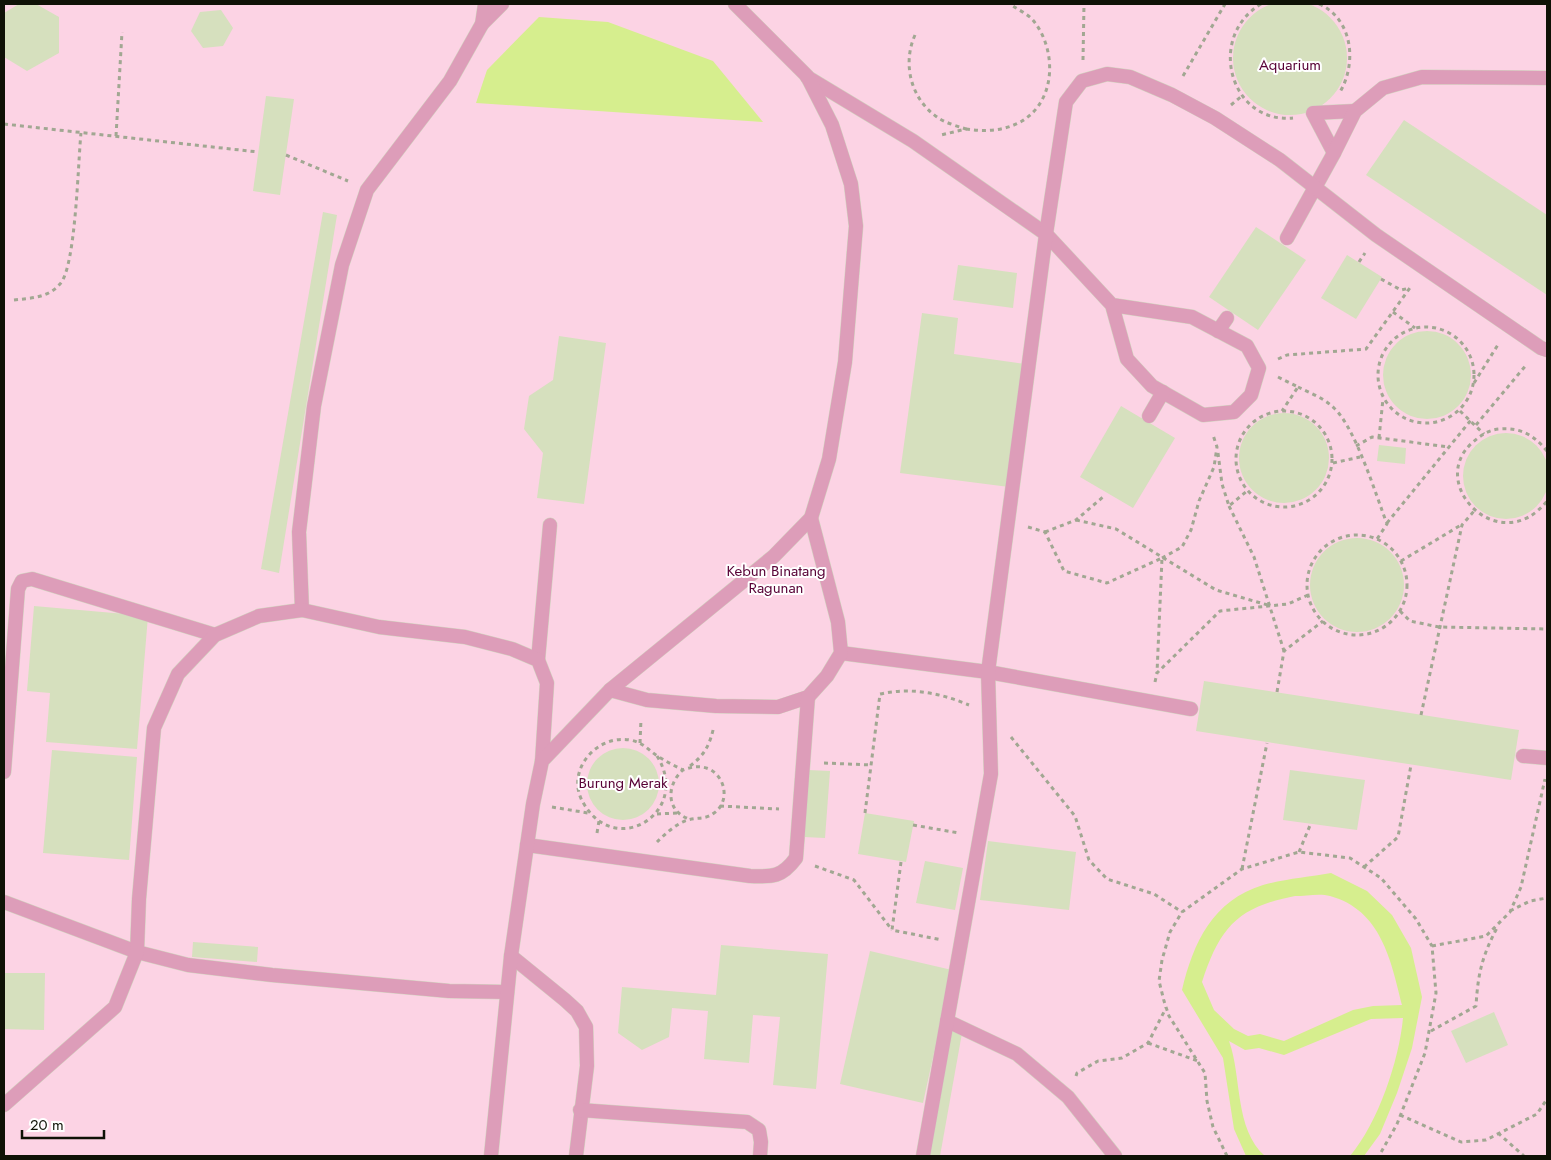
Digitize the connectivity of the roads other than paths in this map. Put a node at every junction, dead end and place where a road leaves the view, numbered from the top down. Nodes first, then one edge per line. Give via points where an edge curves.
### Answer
1 (485, 4) edge
2 (502, 4) edge
3 (735, 4) edge
4 (482, 24) junction
5 (806, 76) junction
6 (1547, 78) edge
7 (1355, 111) junction
8 (1334, 153) junction
9 (1315, 187) junction
10 (1046, 234) junction
11 (1287, 238) dead end
12 (1112, 305) junction
13 (1227, 318) dead end
14 (1218, 331) junction
15 (1544, 349) edge
16 (1163, 392) junction
17 (1149, 416) dead end
18 (811, 518) junction
19 (550, 525) dead end
20 (302, 610) junction
21 (215, 635) junction
22 (841, 653) junction
23 (538, 660) junction
24 (988, 672) junction
25 (610, 690) junction
26 (808, 697) junction
27 (1191, 709) dead end
28 (1523, 756) dead end
29 (1547, 758) edge
30 (542, 761) junction
31 (4, 772) edge
32 (527, 845) junction
33 (4, 902) edge
34 (137, 952) junction
35 (511, 956) junction
36 (507, 992) junction
37 (947, 1021) junction
38 (4, 1105) edge
39 (580, 1110) junction
40 (491, 1156) edge
41 (576, 1156) edge
42 (760, 1156) edge
43 (923, 1156) edge
44 (1115, 1156) edge

1 - 4 lane
2 - 4 lane
3 - 5 lane
4 - 20 lane via 450,81 367,190 342,265 314,406 299,532
5 - 10 lane via 913,141
5 - 18 lane via 832,125 851,184 856,226 845,362 829,459
6 - 7 lane via 1422,78 1383,88
7 - 8 lane
7 - 8 lane via 1313,113
8 - 9 lane
9 - 10 lane via 1231,128 1172,95 1130,78 1107,74 1082,81 1066,102
9 - 11 lane
9 - 15 lane via 1424,269
10 - 12 lane
10 - 24 lane
12 - 14 lane via 1192,317
12 - 16 lane via 1127,359 1152,386
13 - 14 lane
14 - 16 lane via 1247,346 1259,368 1252,396 1234,412 1203,415
16 - 17 lane
18 - 22 lane via 838,622
18 - 25 lane via 774,556
19 - 23 lane
20 - 21 lane via 259,616
20 - 23 lane via 379,627 465,636
21 - 31 lane via 32,579 22,581 18,589
21 - 34 lane via 178,674 154,728
22 - 24 lane
22 - 26 lane via 827,676
23 - 30 lane via 547,683
24 - 27 lane
24 - 37 lane via 991,774
25 - 26 lane via 647,700 716,706 778,707
25 - 30 lane
26 - 32 lane via 796,858 786,872 768,877
28 - 29 lane
30 - 32 lane
32 - 35 lane
33 - 34 lane
34 - 36 lane via 188,966 272,976
34 - 38 lane via 114,1007
35 - 36 lane
35 - 39 lane via 577,1011 586,1027 587,1066
36 - 40 lane
37 - 43 lane
37 - 44 lane via 1017,1054 1068,1097
39 - 41 lane
39 - 42 lane via 747,1122 759,1130

